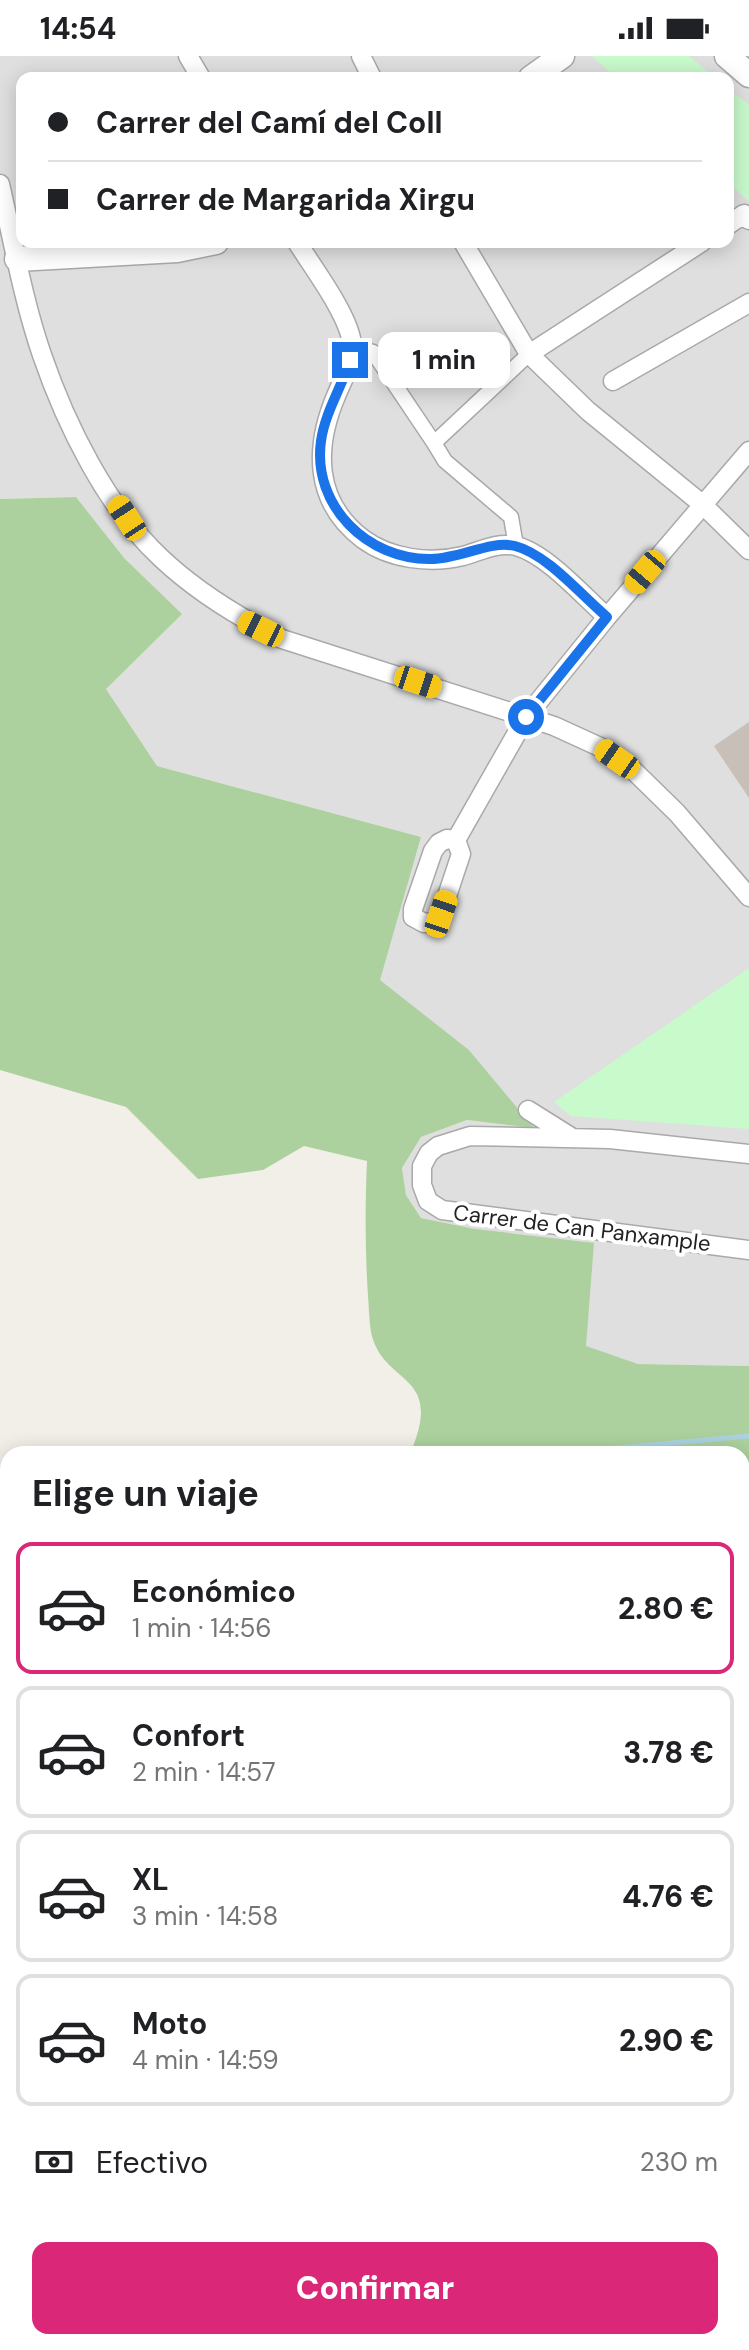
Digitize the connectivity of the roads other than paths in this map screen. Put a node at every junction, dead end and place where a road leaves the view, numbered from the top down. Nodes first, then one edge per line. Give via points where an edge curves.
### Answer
1 (562, 56) edge
2 (727, 56) edge
3 (539, 72) edge
4 (749, 75) edge
5 (0, 184) edge
6 (187, 248) edge
7 (301, 248) edge
8 (467, 248) edge
9 (693, 248) edge
10 (17, 259) junction
11 (749, 303) edge
12 (352, 346) junction
13 (529, 354) junction
14 (613, 381) dead end
15 (434, 443) junction
16 (749, 451) edge
17 (702, 504) junction
18 (516, 546) junction
19 (749, 550) edge
20 (607, 617) junction
21 (526, 717) junction
22 (456, 840) dead end
23 (749, 897) edge
24 (528, 1110) dead end
25 (574, 1139) junction
26 (749, 1154) edge
27 (749, 1250) edge

1 - 3 street
2 - 4 street
5 - 10 street
6 - 10 street
7 - 12 street via 345,320
8 - 13 street
9 - 13 street
10 - 21 street via 42,355 78,441 127,518 161,558 206,596 282,639
11 - 14 street
12 - 15 street via 373,352
12 - 18 street via 325,422 320,460 328,493 349,526 381,549 411,558 453,558 489,546
13 - 15 street
13 - 17 street via 588,411
15 - 18 street via 445,461 511,517
16 - 17 street
17 - 19 street
17 - 20 street
18 - 20 street via 542,559
20 - 21 street
21 - 22 street
21 - 23 street via 600,747 634,771
24 - 25 street
25 - 26 street, Carrer de Can Panxample
25 - 27 street, Carrer de Can Panxample via 470,1136 429,1153 422,1166 422,1185 428,1201 442,1210

